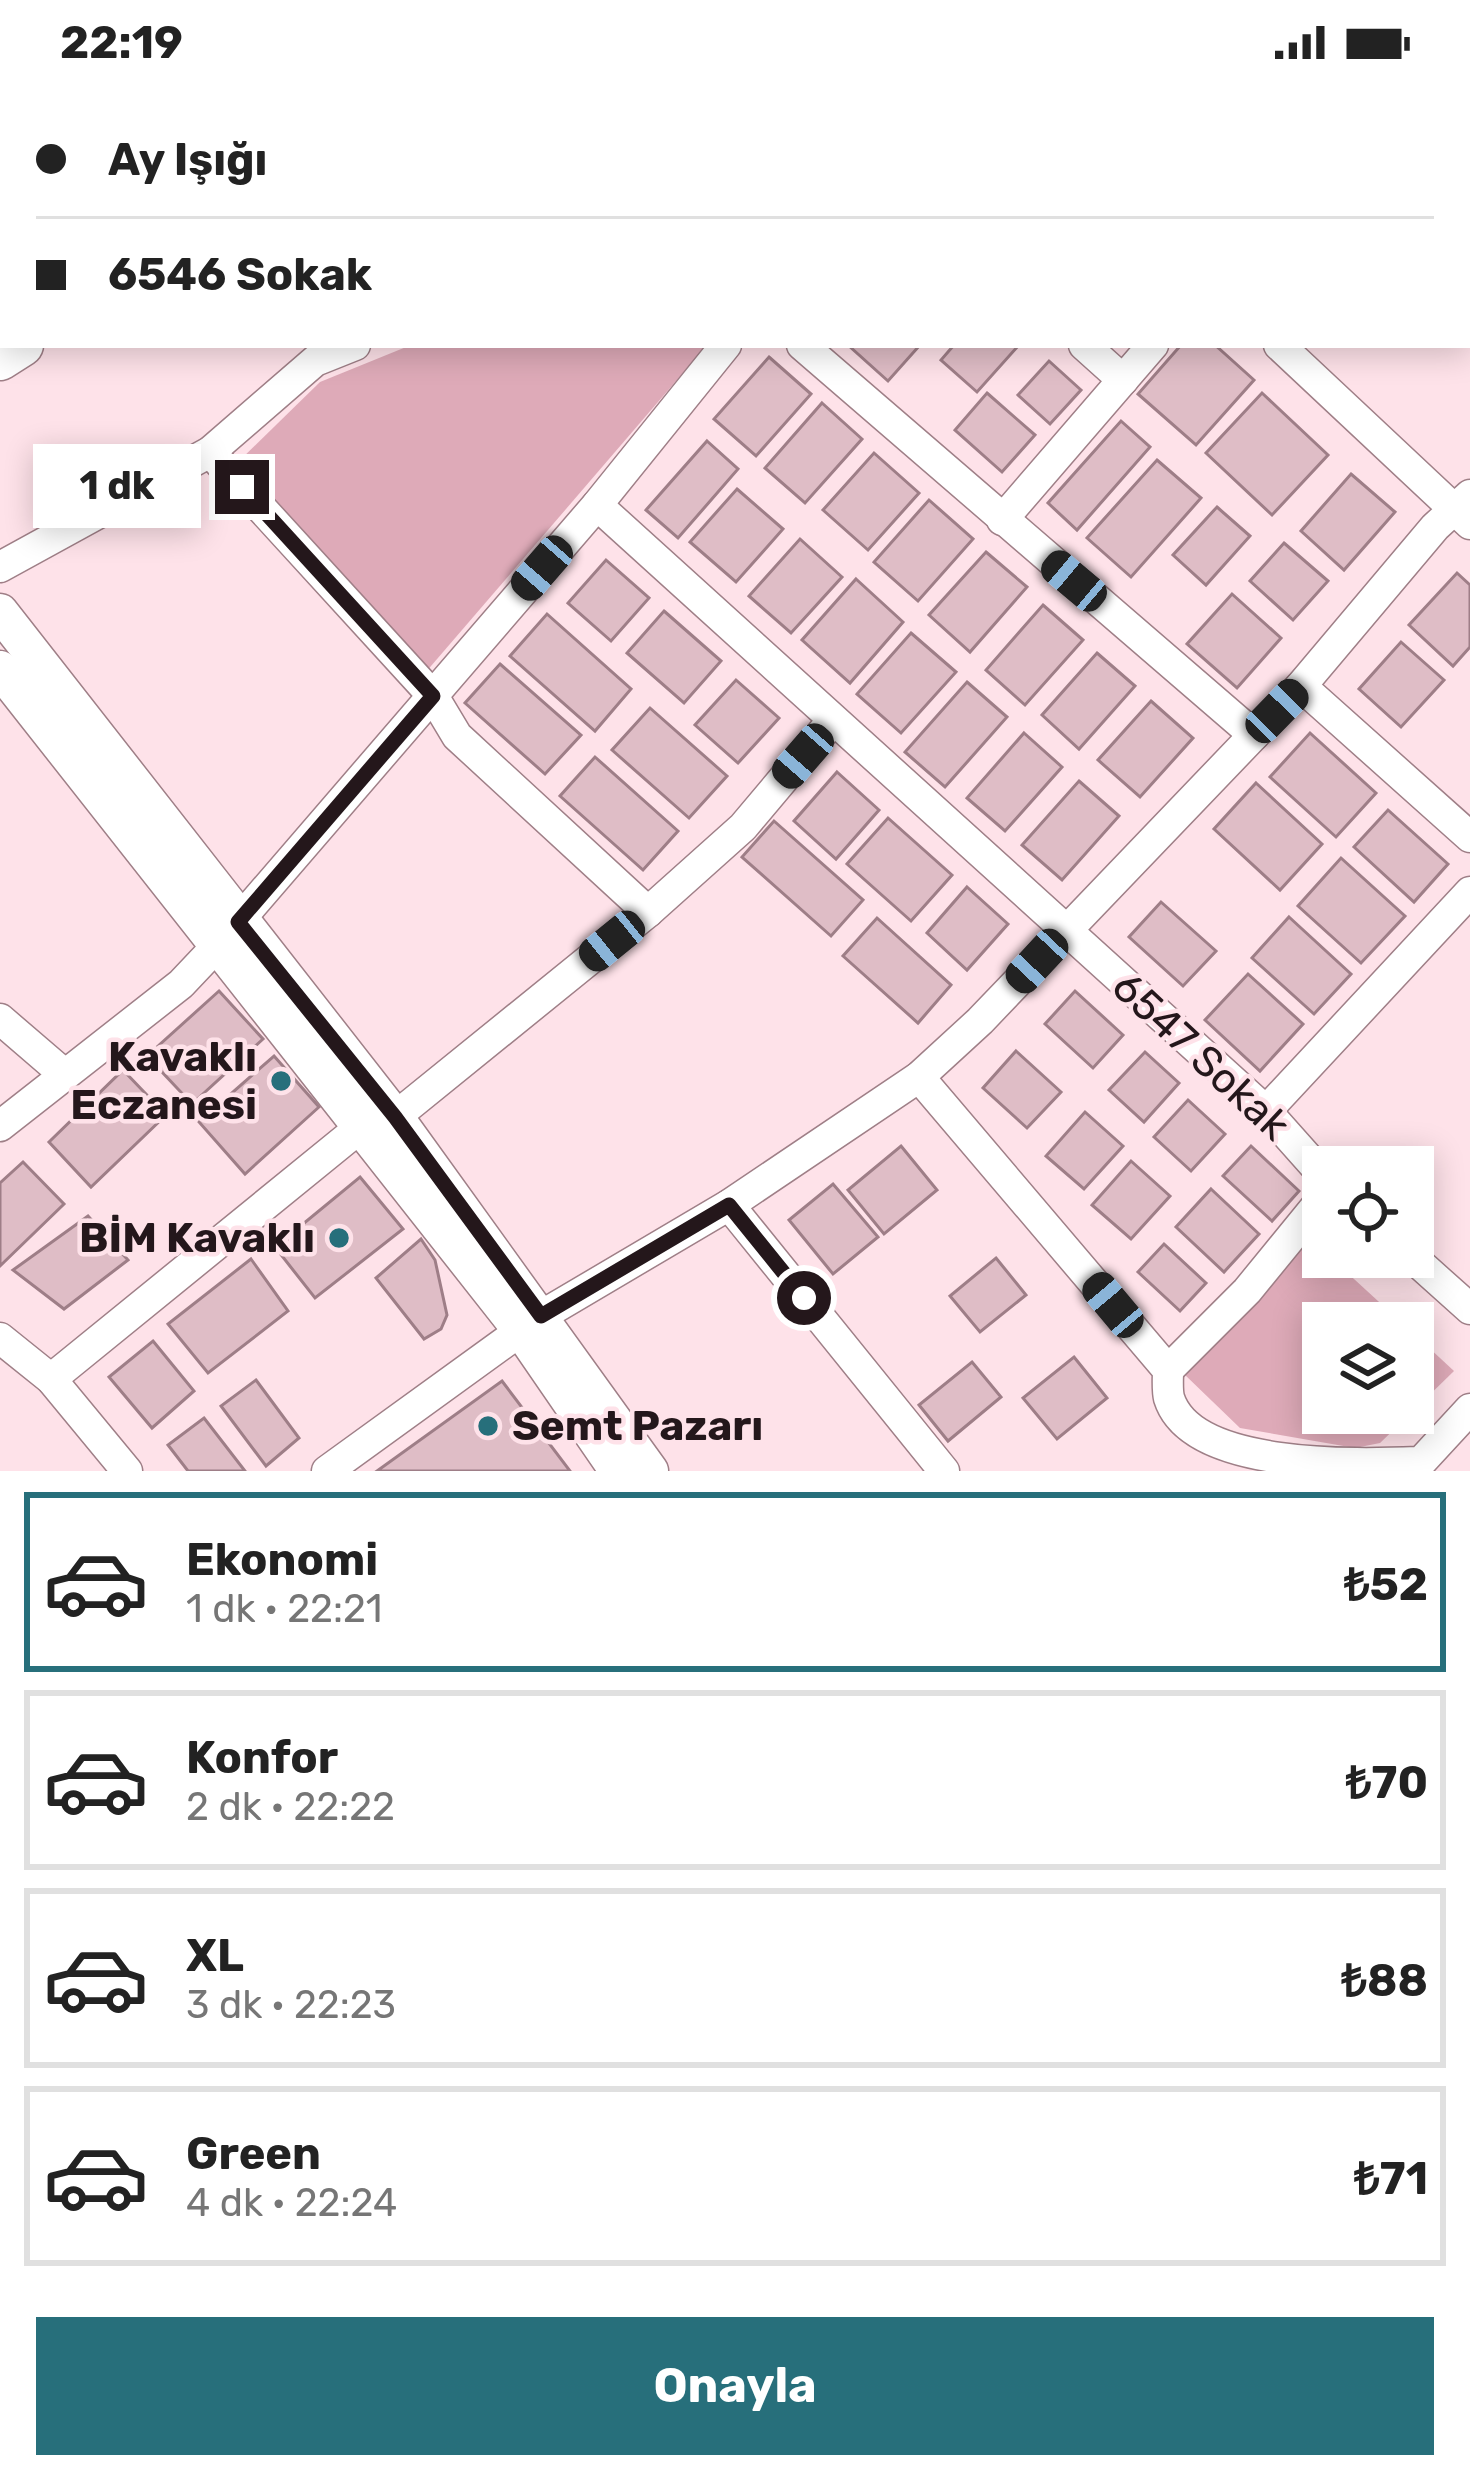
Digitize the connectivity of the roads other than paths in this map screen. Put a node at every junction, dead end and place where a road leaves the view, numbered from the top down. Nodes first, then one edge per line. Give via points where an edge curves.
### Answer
1 (348, 348) edge
2 (724, 348) edge
3 (805, 348) edge
4 (1087, 348) edge
5 (1151, 348) edge
6 (1282, 348) edge
7 (1123, 380) junction
8 (210, 452) junction
9 (597, 505) junction
10 (1466, 510) edge
11 (1002, 520) junction
12 (0, 567) edge
13 (0, 612) edge
14 (0, 669) edge
15 (1301, 686) junction
16 (433, 696) junction
17 (833, 721) junction
18 (1254, 735) junction
19 (1470, 837) edge
20 (1470, 892) edge
21 (648, 912) junction
22 (1065, 930) junction
23 (227, 935) junction
24 (0, 1019) edge
25 (64, 1074) junction
26 (919, 1077) junction
27 (1266, 1112) junction
28 (378, 1121) junction
29 (0, 1126) edge
30 (1302, 1152) edge
31 (729, 1205) junction
32 (1302, 1223) edge
33 (1434, 1277) edge
34 (1470, 1309) edge
35 (531, 1323) junction
36 (0, 1338) edge
37 (1168, 1370) junction
38 (51, 1378) junction
39 (1470, 1409) edge
40 (128, 1471) edge
41 (326, 1471) edge
42 (618, 1471) edge
43 (650, 1471) edge
44 (944, 1471) edge

1 - 8 street via 315,361
2 - 9 street
3 - 11 street
4 - 7 street
5 - 7 street
6 - 10 street
7 - 11 street
8 - 12 street
8 - 16 street
9 - 16 street
9 - 17 street, 6547 Sokak
10 - 15 street via 1435,527
11 - 18 street
13 - 23 street
14 - 23 street
15 - 18 street
15 - 19 street
16 - 21 street via 457,736
16 - 23 street
17 - 21 street via 742,826
17 - 22 street, 6547 Sokak
18 - 22 street
20 - 27 street
21 - 28 street
22 - 26 street
22 - 27 street, 6547 Sokak
23 - 25 street via 181,984
23 - 28 street
24 - 25 street
25 - 29 street
26 - 31 street
26 - 37 street
27 - 30 street, 6547 Sokak
28 - 35 street
28 - 38 street
31 - 35 street
31 - 44 street
32 - 37 street
33 - 34 street
35 - 41 street
35 - 42 street
35 - 43 street
36 - 38 street
37 - 39 street via 1169,1400 1197,1432 1291,1460 1421,1462
38 - 40 street

